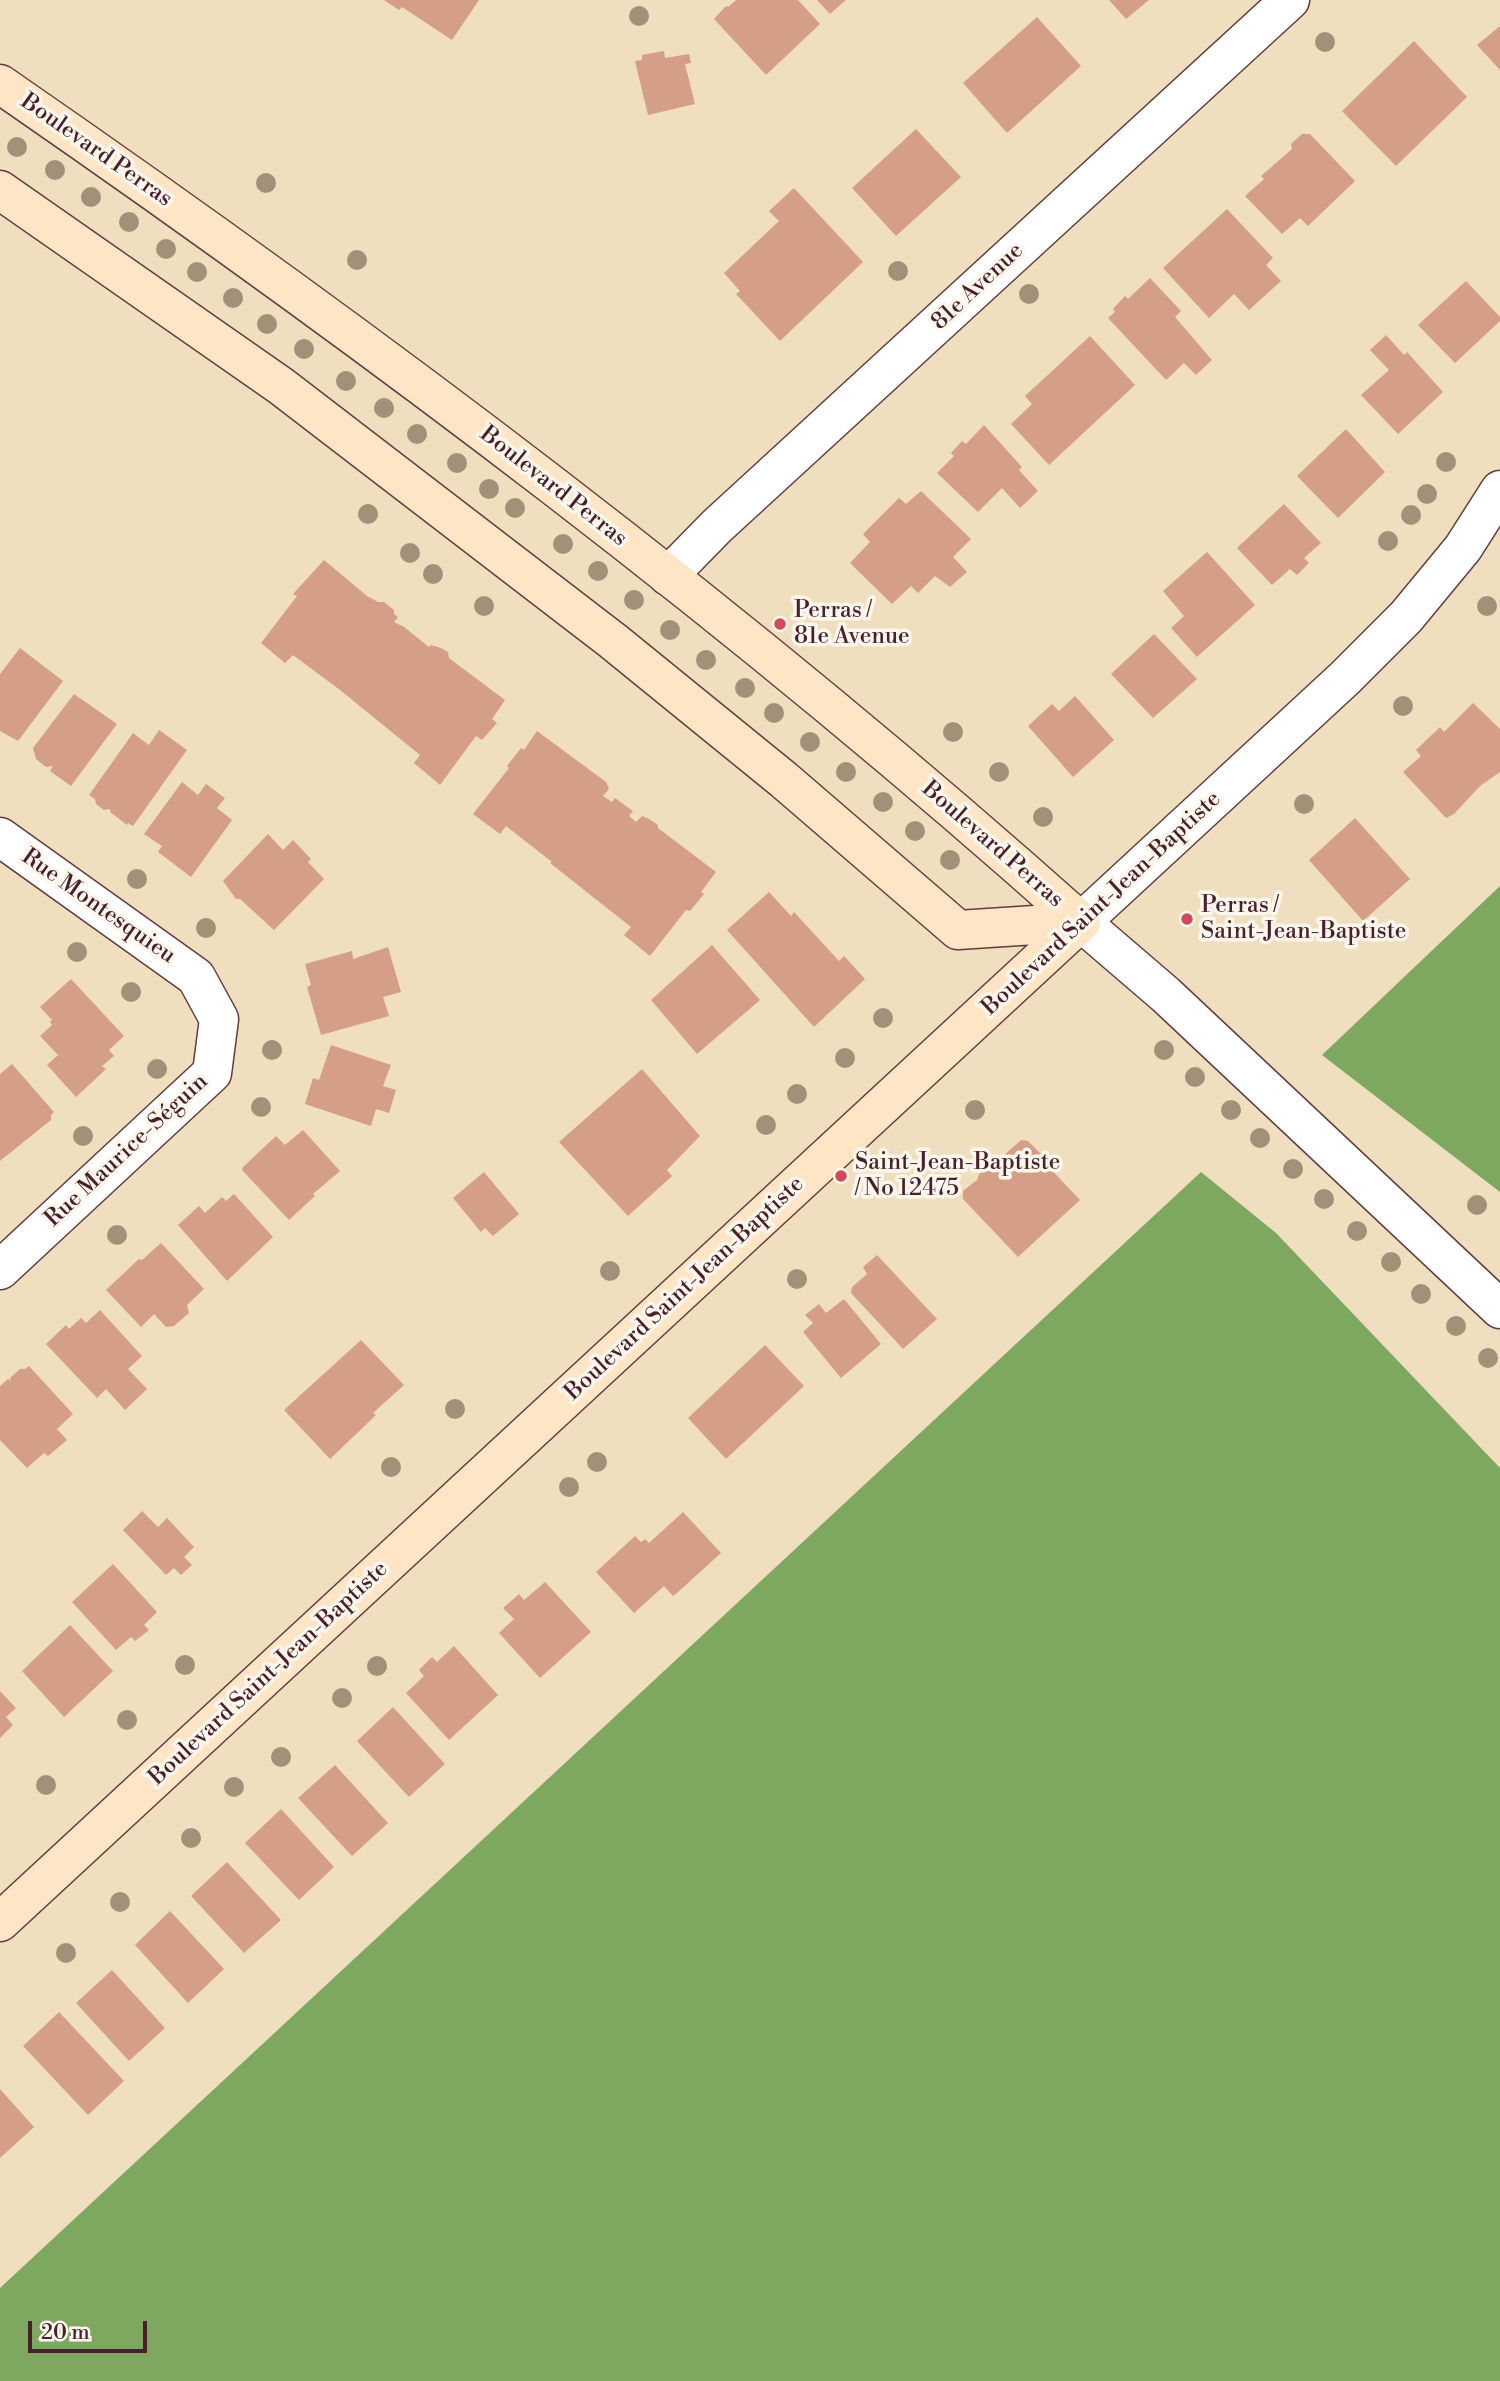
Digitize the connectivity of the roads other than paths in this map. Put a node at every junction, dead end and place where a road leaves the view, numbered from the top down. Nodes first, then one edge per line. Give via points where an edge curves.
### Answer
1 (1290, 0) edge
2 (0, 84) edge
3 (0, 190) edge
4 (1500, 490) edge
5 (668, 576) junction
6 (0, 837) edge
7 (1081, 922) junction
8 (196, 977) joint
9 (0, 1270) edge
10 (1500, 1309) edge
11 (0, 1922) edge

1 - 5 street, 81e Avenue
2 - 5 main road, Boulevard Perras via 319,310
3 - 7 main road, Boulevard Perras via 281,386 602,632 958,930
4 - 7 street, Boulevard Saint-Jean-Baptiste via 1463,548 1406,617
5 - 7 main road, Boulevard Perras via 841,715
6 - 8 street, Rue Montesquieu
7 - 10 street, Boulevard Perras via 1166,995
7 - 11 main road, Boulevard Saint-Jean-Baptiste
8 - 9 street, Rue Maurice-Séguin via 219,1019 212,1073

